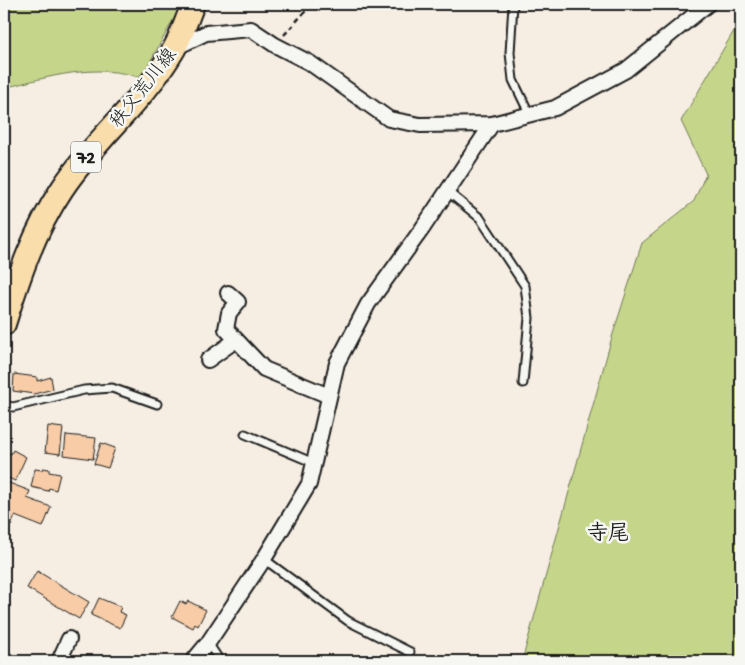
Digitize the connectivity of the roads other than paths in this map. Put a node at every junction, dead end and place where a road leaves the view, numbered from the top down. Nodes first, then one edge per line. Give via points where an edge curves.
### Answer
1 (193, 4) edge
2 (513, 4) edge
3 (708, 4) edge
4 (174, 49) junction
5 (530, 115) junction
6 (492, 124) junction
7 (447, 191) junction
8 (11, 276) edge
9 (228, 293) dead end
10 (4, 324) edge
11 (236, 340) junction
12 (208, 360) dead end
13 (523, 383) dead end
14 (329, 396) junction
15 (158, 404) dead end
16 (4, 405) edge
17 (245, 434) dead end
18 (314, 463) junction
19 (264, 560) junction
20 (69, 639) dead end
21 (208, 643) junction
22 (410, 652) dead end
23 (59, 661) edge
24 (193, 661) edge
25 (220, 661) edge

1 - 4 main road, 秩父荒川線 / 72
2 - 5 lane via 510,53 513,80
3 - 5 street via 626,70 555,108
4 - 6 street via 206,33 251,29 310,63 389,119 420,125
4 - 8 main road, 秩父荒川線 / 72 via 63,188
5 - 6 street
6 - 7 street
7 - 13 lane via 480,218 525,286 529,318
7 - 14 street via 368,304 337,363
8 - 10 main road, 秩父荒川線 / 72
9 - 11 street via 238,302 229,313 226,329
11 - 12 street
11 - 14 street via 264,369
14 - 18 street
15 - 16 lane via 112,388
17 - 18 lane
18 - 19 street via 309,484
19 - 21 street
19 - 22 lane via 348,621
20 - 23 street
21 - 24 street
21 - 25 lane

